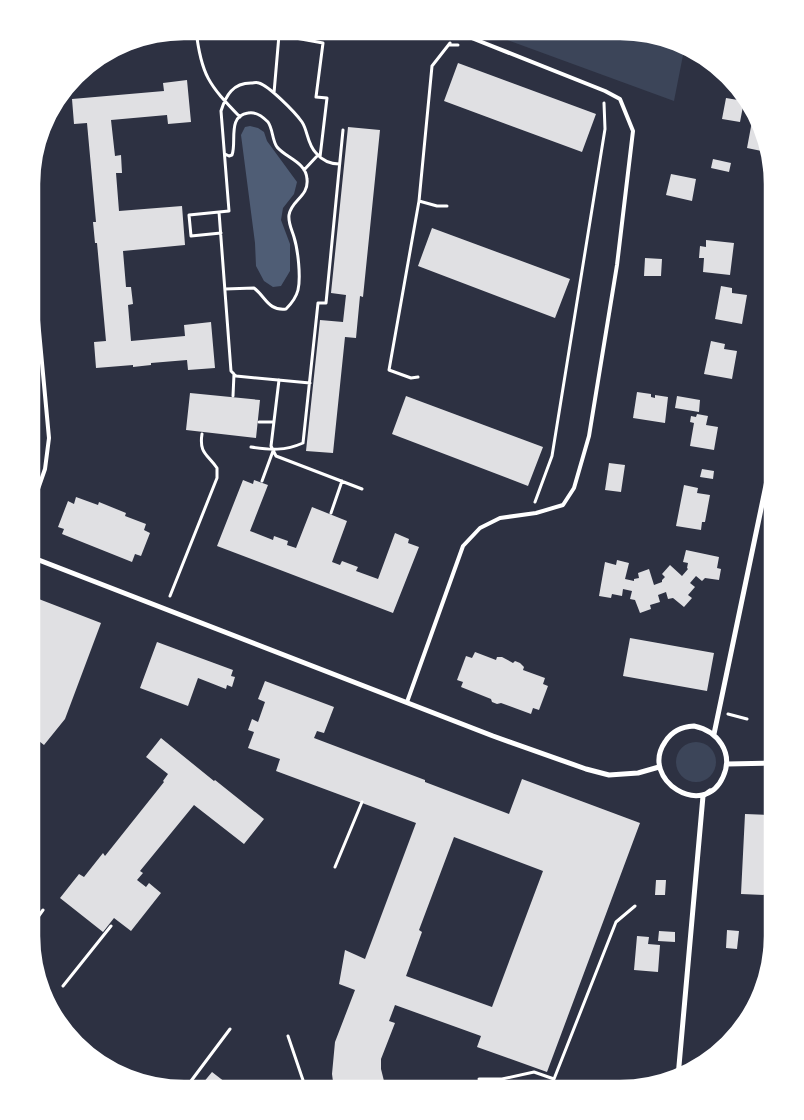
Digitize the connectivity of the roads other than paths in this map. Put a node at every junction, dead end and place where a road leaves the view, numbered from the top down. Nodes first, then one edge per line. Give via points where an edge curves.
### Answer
1 (474, 39) edge
2 (39, 331) edge
3 (39, 486) edge
4 (765, 492) edge
5 (39, 560) edge
6 (407, 702) junction
7 (714, 734) junction
8 (765, 763) edge
9 (727, 764) junction
10 (659, 767) junction
11 (710, 791) junction
12 (679, 1069) edge

1 - 6 lane via 613,95 620,100 633,131 589,436 574,488 563,505 500,518 480,528 463,546
2 - 3 lane via 49,438
4 - 7 street
5 - 6 street
6 - 10 street via 493,736 608,775
7 - 9 street via 722,745
7 - 10 street via 694,726 679,729 660,750
8 - 9 street
9 - 11 street via 720,782
10 - 11 street via 678,791 692,796
11 - 12 street via 703,796 702,802

